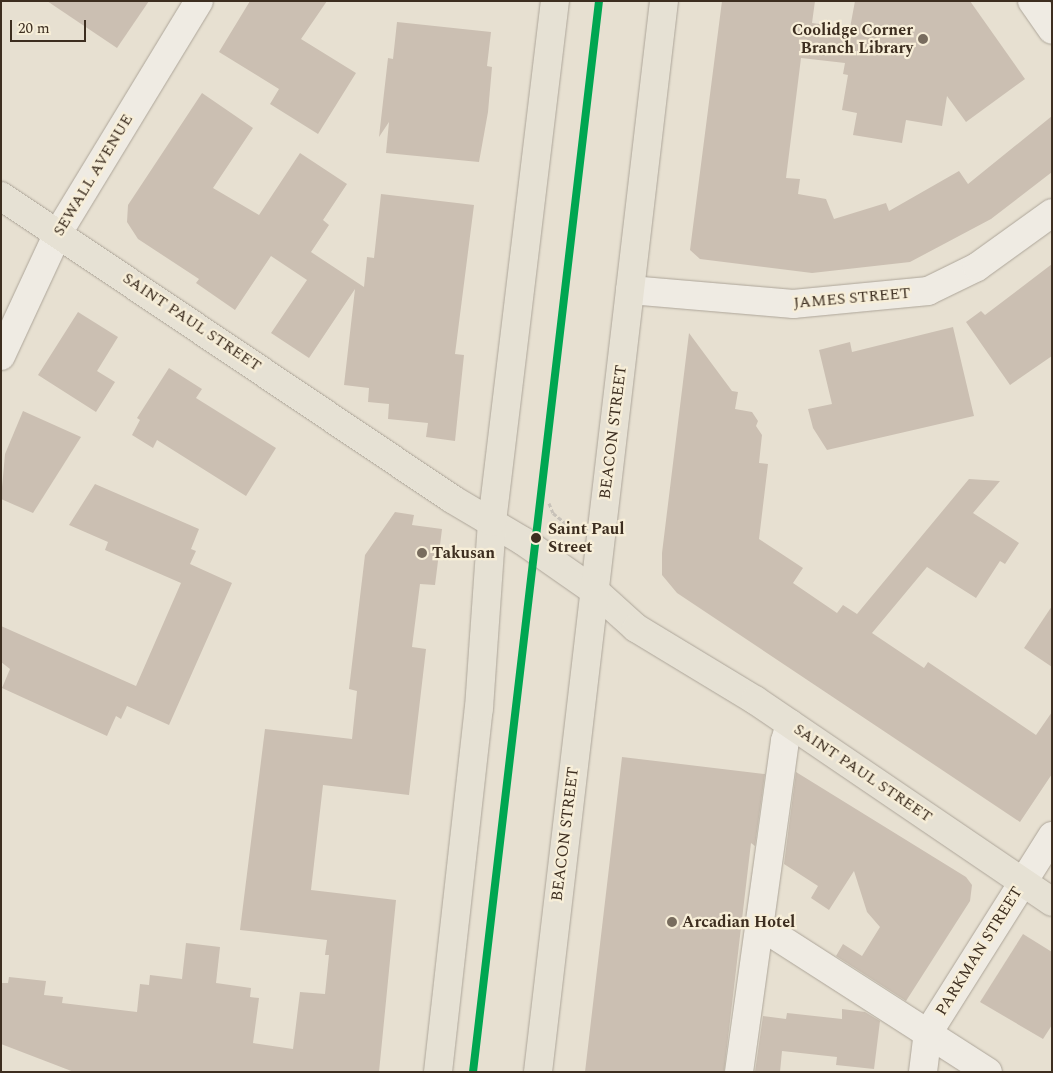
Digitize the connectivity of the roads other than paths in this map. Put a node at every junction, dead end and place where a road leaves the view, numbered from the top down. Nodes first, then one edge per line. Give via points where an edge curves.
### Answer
1 (199, 1) edge
2 (555, 1) edge
3 (664, 1) edge
4 (1032, 1) edge
5 (1052, 30) edge
6 (1, 196) edge
7 (1052, 213) edge
8 (58, 233) junction
9 (630, 290) junction
10 (1, 356) edge
11 (492, 522) junction
12 (596, 592) junction
13 (790, 724) junction
14 (1052, 836) edge
15 (1021, 881) junction
16 (1052, 902) edge
17 (759, 925) junction
18 (928, 1033) junction
19 (438, 1072) edge
20 (538, 1072) edge
21 (739, 1072) edge
22 (923, 1072) edge
23 (988, 1072) edge

1 - 8 street, SEWALL AVENUE
2 - 11 main road
3 - 9 main road, BEACON STREET
4 - 5 street
6 - 8 main road, SAINT PAUL STREET
7 - 9 street, JAMES STREET via 977,267 928,291 793,304
8 - 10 street, SEWALL AVENUE
8 - 11 main road, SAINT PAUL STREET via 452,499
9 - 12 main road, BEACON STREET
11 - 12 main road, SAINT PAUL STREET
11 - 19 main road via 478,717
12 - 13 main road, SAINT PAUL STREET via 636,628
12 - 20 main road, BEACON STREET
13 - 15 main road, SAINT PAUL STREET
13 - 17 street
14 - 15 street, PARKMAN STREET
15 - 16 main road, SAINT PAUL STREET
15 - 18 street, PARKMAN STREET
17 - 18 street
17 - 21 street
18 - 22 street, PARKMAN STREET
18 - 23 street

